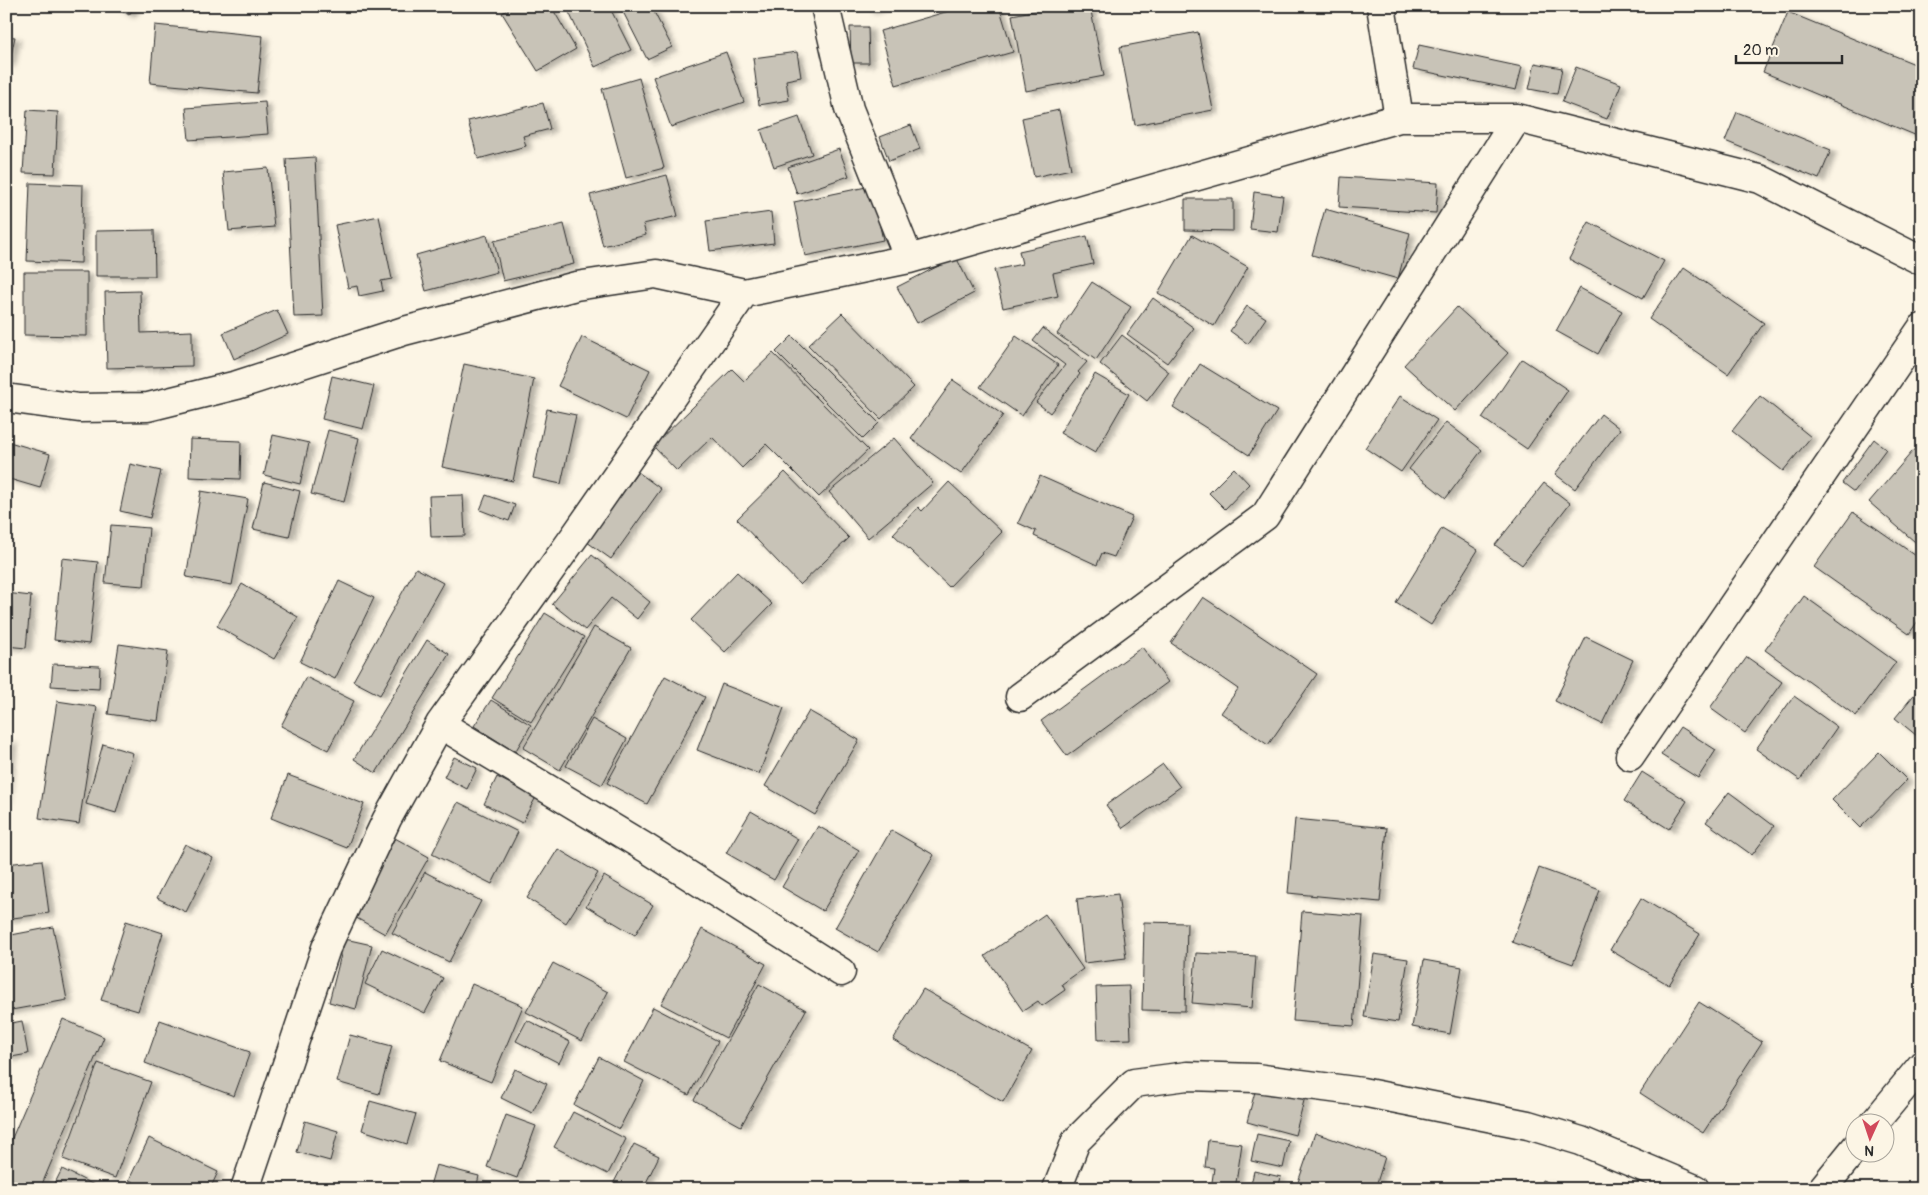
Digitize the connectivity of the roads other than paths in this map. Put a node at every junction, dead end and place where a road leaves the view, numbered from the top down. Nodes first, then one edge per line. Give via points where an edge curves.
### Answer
1 (825, 6) edge
2 (1381, 6) edge
3 (1399, 118) junction
4 (1517, 118) junction
5 (909, 259) junction
6 (1922, 261) edge
7 (744, 293) junction
8 (1922, 328) edge
9 (6, 398) edge
10 (1020, 697) dead end
11 (440, 724) junction
12 (1630, 756) dead end
13 (841, 972) dead end
14 (1922, 1065) edge
15 (1884, 1112) edge
16 (1846, 1159) edge
17 (245, 1189) edge
18 (1056, 1189) edge
19 (1695, 1189) edge
20 (1822, 1189) edge

1 - 5 street via 849,109
2 - 3 street
3 - 4 street
3 - 5 street
4 - 6 street via 1760,179
4 - 10 street via 1265,516
5 - 7 street
7 - 9 street via 656,274 576,286 404,331 237,385 148,407 79,408
7 - 11 street
8 - 12 street
11 - 13 street via 646,848
11 - 17 street via 387,819 326,948
14 - 15 street
16 - 20 street
18 - 19 street via 1076,1141 1134,1083 1187,1076 1256,1078 1362,1092 1528,1125 1581,1141

